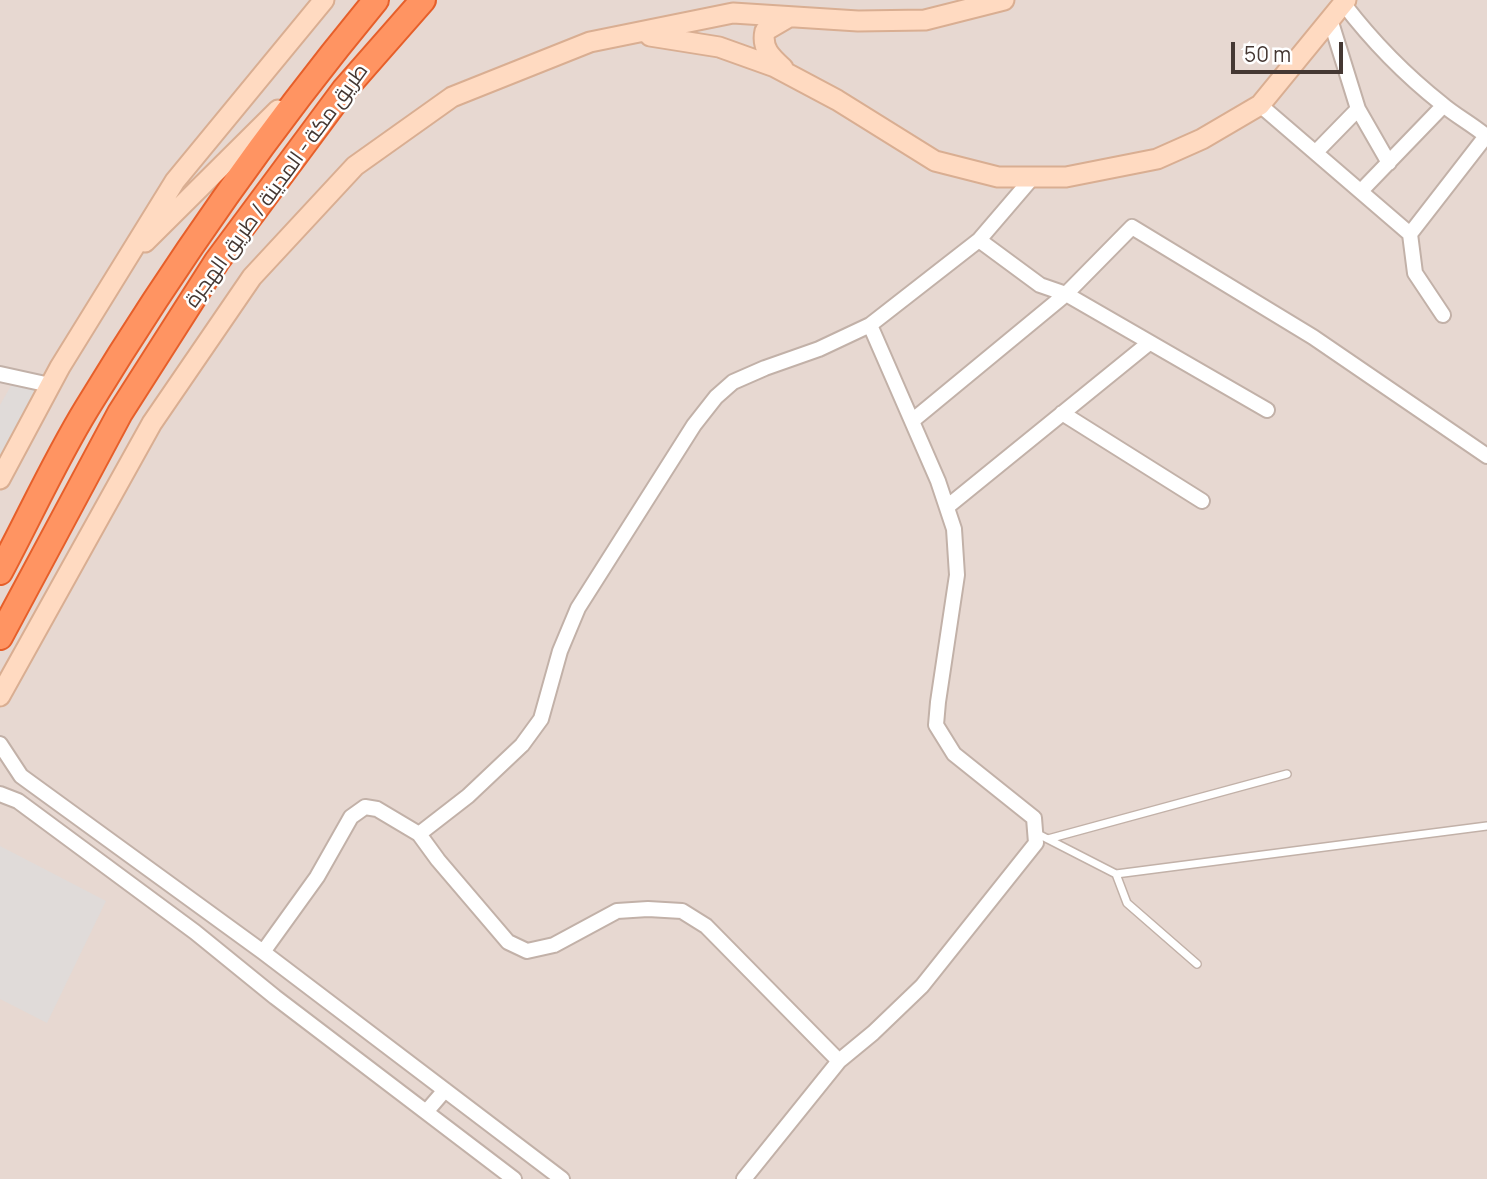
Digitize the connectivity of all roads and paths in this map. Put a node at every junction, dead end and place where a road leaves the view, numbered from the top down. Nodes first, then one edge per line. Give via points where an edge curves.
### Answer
1 (324, 0) edge
2 (376, 0) edge
3 (423, 0) edge
4 (1004, 0) edge
5 (1344, 2) edge
6 (789, 17) junction
7 (1330, 19) junction
8 (638, 34) junction
9 (318, 70) junction
10 (783, 71) junction
11 (1260, 105) junction
12 (1443, 106) junction
13 (1358, 109) junction
14 (1316, 152) junction
15 (1389, 163) junction
16 (1033, 177) junction
17 (1361, 191) junction
18 (1410, 233) junction
19 (979, 240) junction
20 (120, 267) junction
21 (1066, 293) junction
22 (1443, 315) dead end
23 (870, 325) junction
24 (1149, 343) junction
25 (0, 374) edge
26 (50, 385) junction
27 (1267, 410) dead end
28 (1062, 413) junction
29 (912, 421) junction
30 (1487, 456) edge
31 (0, 479) edge
32 (1202, 501) dead end
33 (947, 507) junction
34 (0, 572) edge
35 (0, 638) edge
36 (0, 696) edge
37 (0, 744) edge
38 (1287, 774) dead end
39 (0, 794) edge
40 (1487, 826) edge
41 (419, 834) junction
42 (1042, 836) junction
43 (1115, 874) junction
44 (209, 913) junction
45 (195, 932) junction
46 (263, 952) junction
47 (1197, 964) dead end
48 (839, 1061) junction
49 (445, 1090) junction
50 (426, 1112) junction
51 (513, 1179) edge
52 (562, 1179) edge
53 (744, 1179) edge

1 - 20 main road via 174,181
2 - 9 highway, طريق مكة - المدينة / طريق الهجرة
3 - 35 highway, طريق مكة - المدينة / طريق الهجرة via 344,90 216,261 120,413
4 - 6 main road via 925,20
5 - 7 main road
5 - 12 street via 1371,40
6 - 8 main road via 733,13
6 - 10 main road via 765,31 763,39
7 - 11 main road
7 - 13 street
8 - 10 main road via 719,47
8 - 36 main road via 590,42 452,97 355,166 252,277 152,423
9 - 20 main road
9 - 34 highway, طريق مكة - المدينة / طريق الهجرة via 174,270 85,410
10 - 16 main road via 935,161 998,177
11 - 14 street
11 - 16 main road via 1157,159 1066,177
12 - 15 street
12 - 18 street via 1486,137
13 - 14 street
13 - 15 street
14 - 17 street
15 - 17 street
16 - 19 street
17 - 18 street
18 - 22 street via 1415,273
19 - 21 street via 1040,285
19 - 23 street
20 - 26 main road
21 - 24 street
21 - 29 street
21 - 30 street via 1132,228 1313,337
23 - 29 street
23 - 41 street via 733,382 716,397 578,608 541,719 522,745 468,796
24 - 27 street
24 - 28 street
25 - 26 street
26 - 31 main road
28 - 32 street
28 - 33 street
29 - 33 street
33 - 42 street via 954,529 957,575 936,725 954,754 1034,818
37 - 44 street via 21,776
38 - 42 lane
39 - 45 street via 18,802
40 - 43 lane
41 - 46 street via 377,809 365,807 351,817 317,877
41 - 48 street via 508,942 527,951 554,945 617,911 682,911 706,926
42 - 43 lane
42 - 48 street via 922,986
43 - 47 lane via 1127,903
44 - 45 street
44 - 46 street
45 - 50 street
46 - 49 street
48 - 53 street
49 - 50 street
49 - 52 street
50 - 51 street

